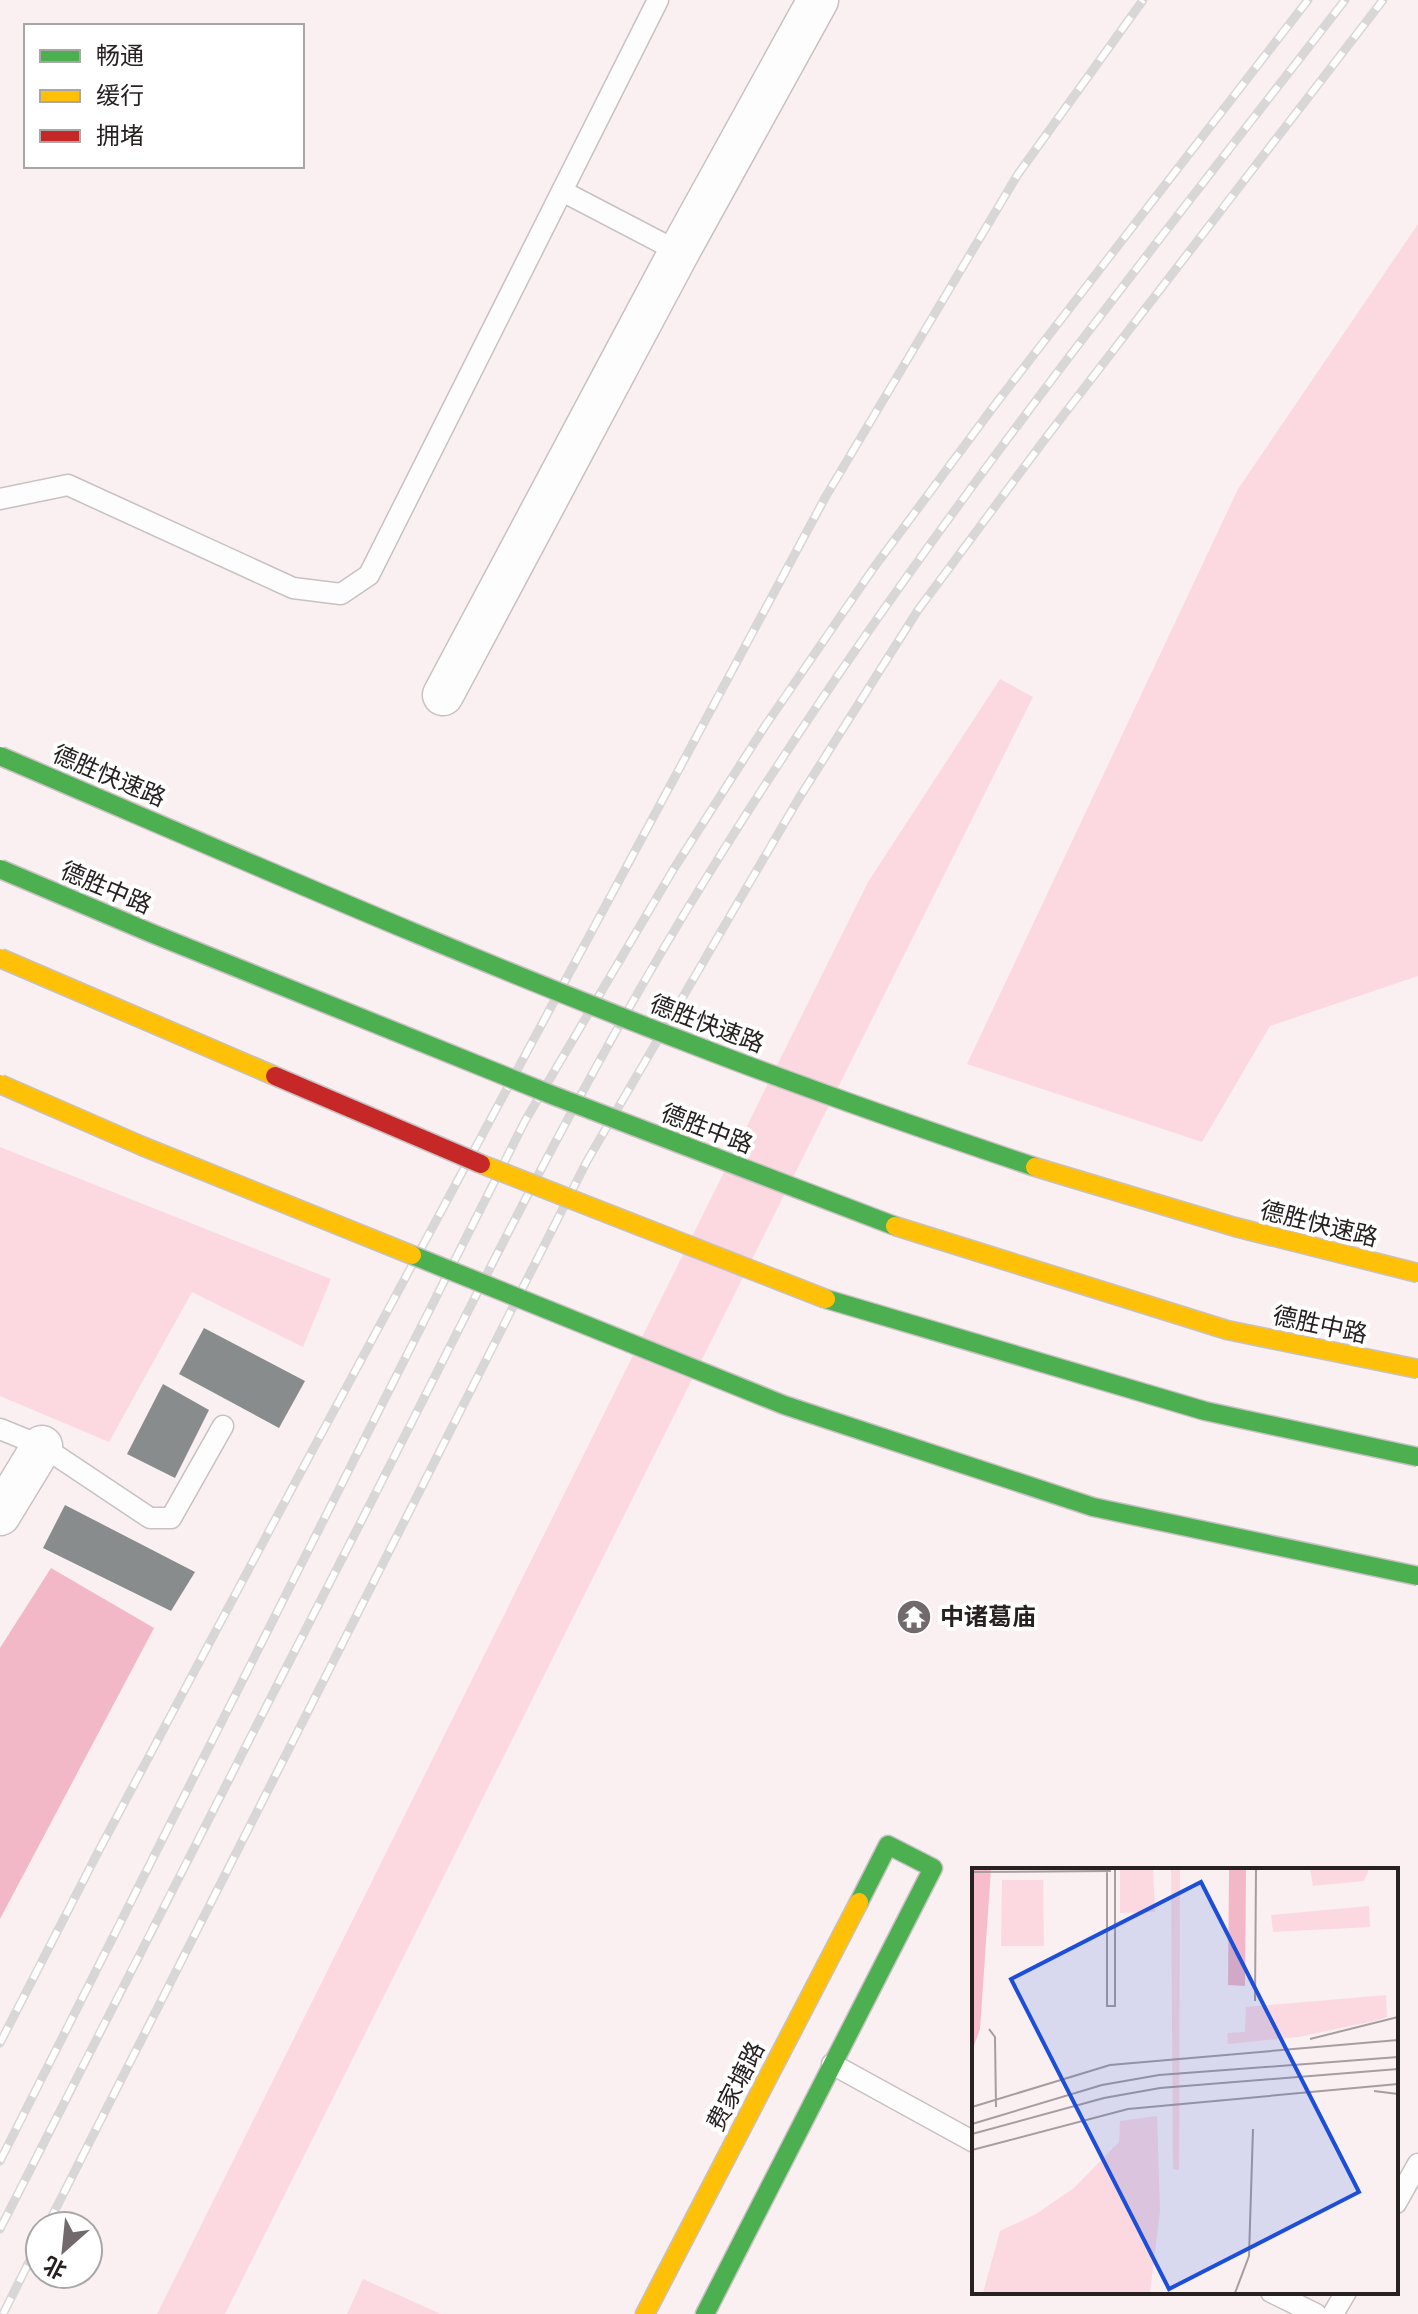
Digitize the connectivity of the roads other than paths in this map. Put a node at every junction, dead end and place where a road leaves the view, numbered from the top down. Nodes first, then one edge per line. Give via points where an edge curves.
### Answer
1 (658, 0) edge
2 (818, 0) edge
3 (562, 191) junction
4 (679, 252) junction
5 (0, 499) edge
6 (443, 695) dead end
7 (0, 756) edge
8 (0, 869) edge
9 (0, 958) edge
10 (0, 1084) edge
11 (1418, 1273) edge
12 (1418, 1369) edge
13 (223, 1426) dead end
14 (0, 1429) edge
15 (42, 1446) junction
16 (1418, 1457) edge
17 (0, 1515) edge
18 (1418, 1576) edge
19 (832, 2064) junction
20 (972, 2141) edge
21 (1418, 2164) edge
22 (1398, 2199) edge
23 (1275, 2294) edge
24 (1345, 2294) edge
25 (645, 2314) edge
26 (705, 2314) edge
27 (1316, 2314) edge
28 (1333, 2314) edge

1 - 3 lane
2 - 4 street
3 - 4 lane
3 - 5 lane via 369,575 341,594 293,588 68,485
4 - 6 street
7 - 11 main road, 德胜快速路, bridge via 655,1030 900,1123 1121,1196
8 - 12 main road, 德胜中路, bridge via 552,1095 867,1217 1227,1330
9 - 16 main road, bridge via 472,1160 832,1301 1205,1411
10 - 18 main road, bridge via 784,1405 1093,1507
13 - 15 lane via 171,1518 150,1518
14 - 15 lane
15 - 17 street
19 - 20 lane
19 - 25 main road, 费家塘路 via 933,1868 888,1845
19 - 26 main road
21 - 22 lane
23 - 27 lane
24 - 28 lane

